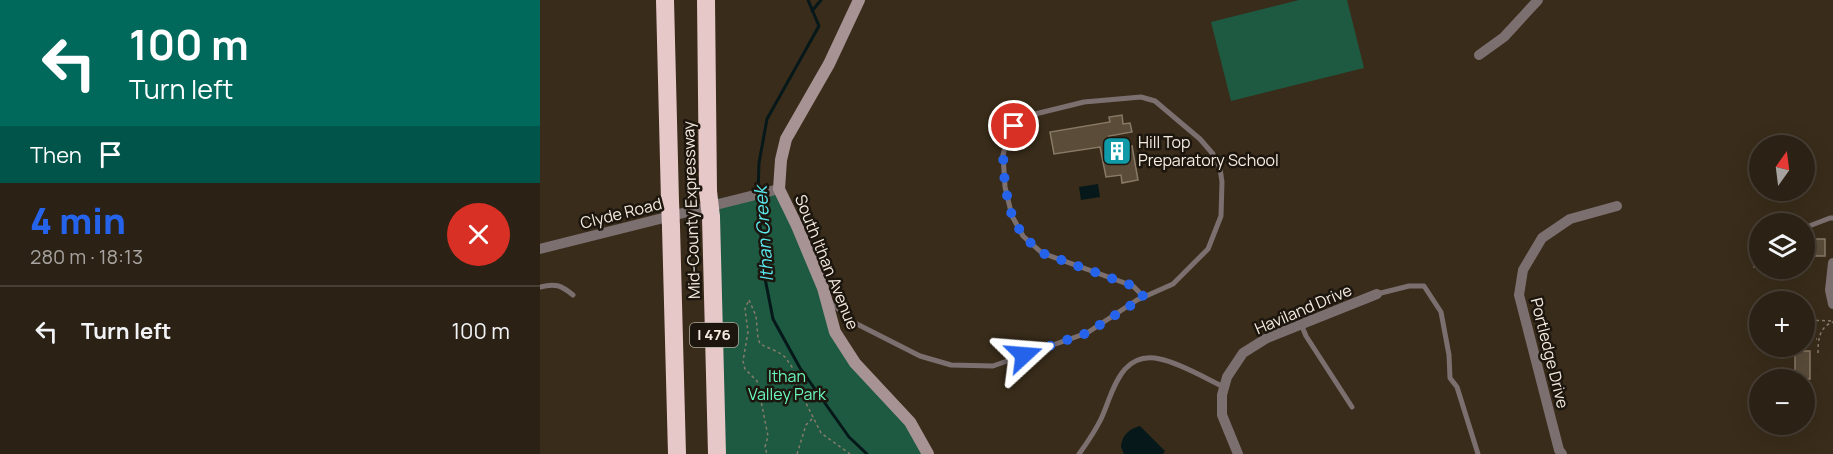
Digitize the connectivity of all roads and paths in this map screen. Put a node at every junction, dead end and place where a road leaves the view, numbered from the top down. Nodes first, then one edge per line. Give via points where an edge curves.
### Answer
1 (665, 0) edge
2 (706, 0) edge
3 (859, 0) edge
4 (1538, 0) edge
5 (1479, 55) dead end
6 (779, 189) junction
7 (1617, 206) dead end
8 (1833, 219) edge
9 (1815, 224) edge
10 (540, 249) edge
11 (1833, 263) edge
12 (540, 287) edge
13 (1377, 294) joint
14 (573, 295) dead end
15 (825, 296) junction
16 (1144, 297) junction
17 (1833, 304) edge
18 (1815, 321) edge
19 (1833, 322) edge
20 (1300, 323) junction
21 (1818, 339) joint
22 (1818, 353) dead end
23 (1224, 387) junction
24 (1352, 407) dead end
25 (813, 417) junction
26 (677, 454) edge
27 (717, 454) edge
28 (767, 454) edge
29 (797, 454) edge
30 (850, 454) edge
31 (928, 454) edge
32 (1078, 454) edge
33 (1238, 454) edge
34 (1478, 454) edge
35 (1562, 454) edge

1 - 26 highway, Mid-County Expressway / I 476, bridge
2 - 27 highway, Mid-County Expressway / I 476, bridge
3 - 6 street, South Ithan Avenue via 829,64 786,139
4 - 5 street via 1504,37
6 - 10 street, Clyde Road
6 - 15 street, South Ithan Avenue
7 - 35 street, Portledge Drive via 1570,219 1542,238 1523,270 1519,295
8 - 9 lane
11 - 17 street
12 - 14 lane via 557,285
13 - 20 street, Haviland Drive
13 - 34 lane via 1424,286 1441,312 1450,378 1457,387
15 - 16 lane via 851,321 920,356 951,365 993,366 1087,333
15 - 31 street, South Ithan Avenue via 835,332 855,363 910,422
16 - 16 lane via 1173,284 1208,249 1221,216 1222,182 1213,154 1155,101 1141,97 1084,102 1027,116 1014,126 1003,155 1012,216 1023,236 1042,253 1133,286
18 - 19 path
19 - 21 path
20 - 23 street, Haviland Drive via 1243,353
20 - 24 lane
21 - 22 path
23 - 32 lane via 1160,359 1142,359 1120,375 1099,423
23 - 33 street, Haviland Drive via 1221,414
25 - 28 path via 789,362 760,344 749,300 745,309 748,332 743,361 757,381 768,436
25 - 29 path via 806,425
25 - 30 path via 821,433

